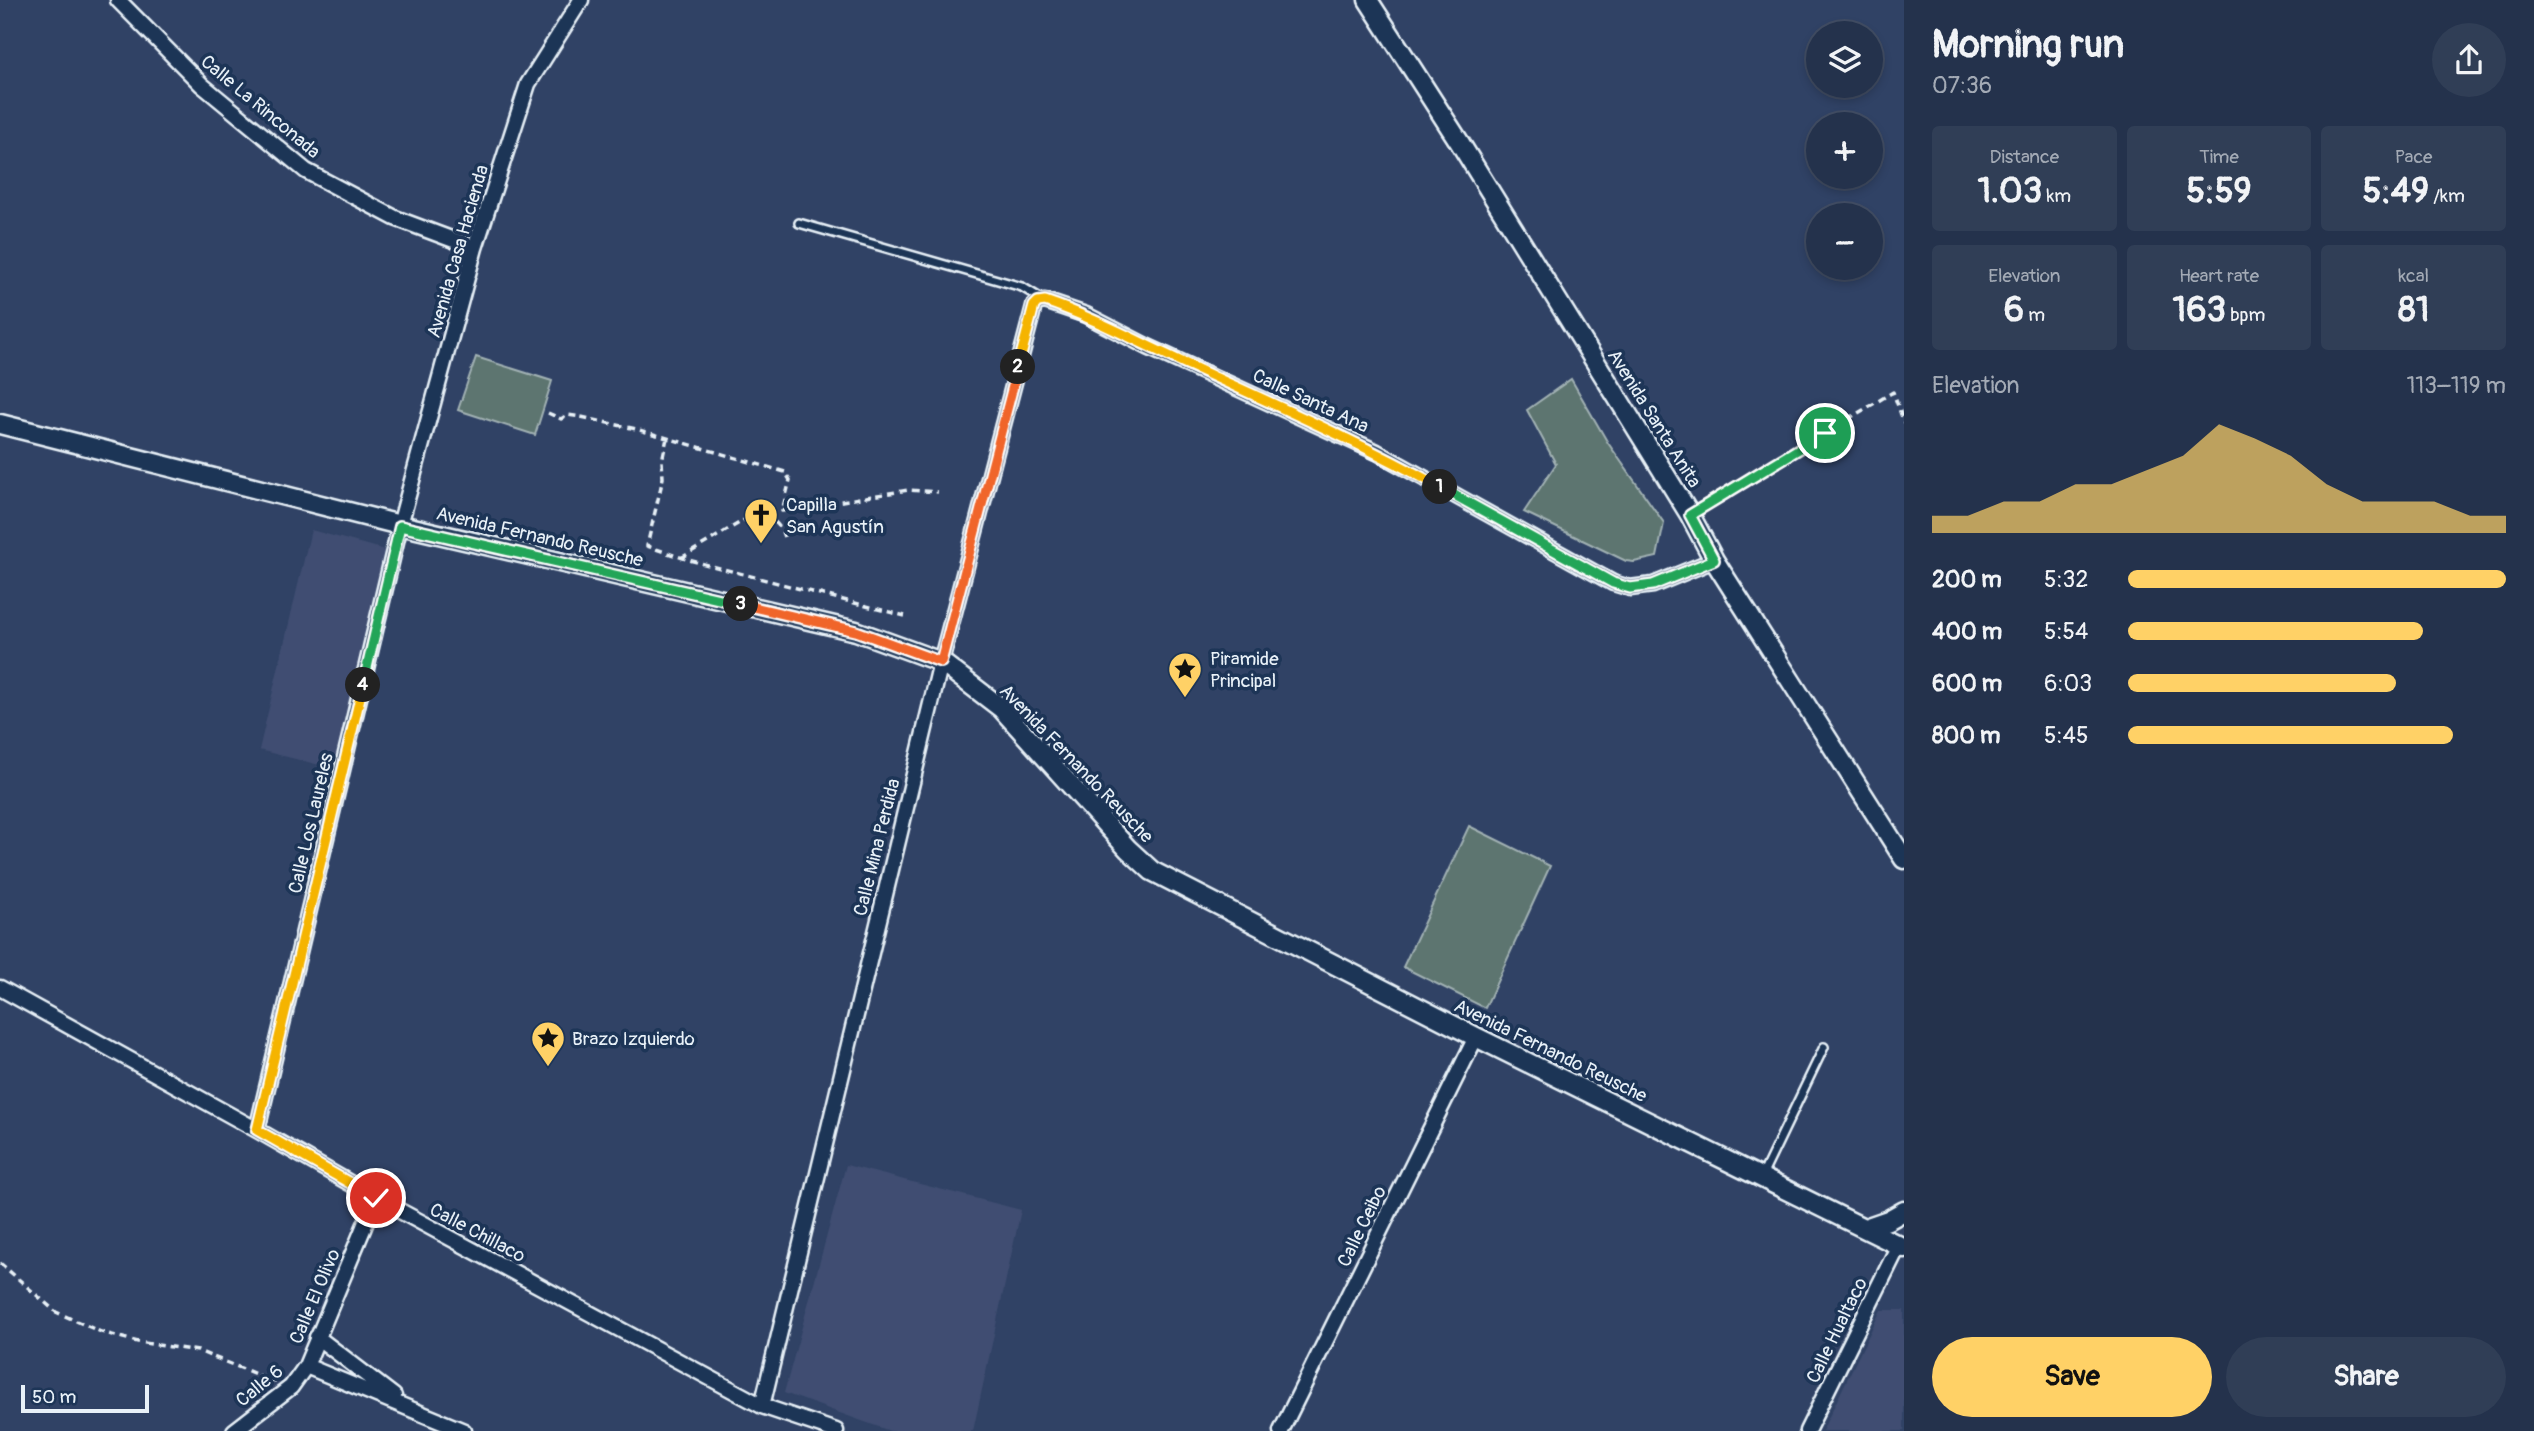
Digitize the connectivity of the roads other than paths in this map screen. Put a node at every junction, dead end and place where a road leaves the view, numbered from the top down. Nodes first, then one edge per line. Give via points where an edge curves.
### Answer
1 (118, 0) edge
2 (581, 0) edge
3 (1368, 0) edge
4 (799, 223) dead end
5 (475, 248) junction
6 (1042, 301) junction
7 (0, 425) edge
8 (400, 526) junction
9 (1714, 560) junction
10 (941, 662) junction
11 (1904, 859) edge
12 (0, 988) edge
13 (1476, 1037) junction
14 (1824, 1047) dead end
15 (257, 1130) junction
16 (1762, 1177) junction
17 (376, 1198) junction
18 (1904, 1211) edge
19 (1865, 1228) junction
20 (1902, 1247) edge
21 (317, 1337) junction
22 (306, 1366) junction
23 (762, 1406) junction
24 (410, 1407) junction
25 (234, 1431) edge
26 (464, 1431) edge
27 (836, 1431) edge
28 (1281, 1431) edge
29 (1807, 1431) edge

1 - 5 street, Calle La Rinconada via 202,85 306,172 395,218
2 - 5 street, Avenida Casa Hacienda via 528,84
3 - 9 street, Avenida Santa Anita
4 - 6 lane via 1023,287
5 - 8 street, Avenida Casa Hacienda
6 - 9 street, Calle Santa Ana via 1086,315 1377,452 1613,583 1630,588 1653,585
6 - 10 street, Calle Mina Perdida via 1034,306
7 - 8 street, Avenida Fernando Reusche
8 - 10 street, Avenida Fernando Reusche via 856,631
8 - 15 street, Calle Los Laureles
9 - 11 street, Avenida Santa Anita
10 - 13 street, Avenida Fernando Reusche via 1000,708 1152,871
10 - 23 street, Calle Mina Perdida
12 - 15 street, Calle Chillaco
13 - 16 street, Avenida Fernando Reusche
13 - 28 street, Calle Ceibo
14 - 16 lane
15 - 17 street, Calle Chillaco
16 - 19 street, Avenida Fernando Reusche
17 - 21 street, Calle El Olivo
17 - 23 street, Calle Chillaco
18 - 19 street
19 - 20 street, Avenida Fernando Reusche
20 - 29 street, Calle Hualtaco
21 - 22 street, Calle El Olivo
21 - 24 street
22 - 24 street, Calle El Olivo
22 - 25 street, Calle 6 via 291,1387
23 - 27 street, Calle Chillaco
24 - 26 street, Calle El Olivo

